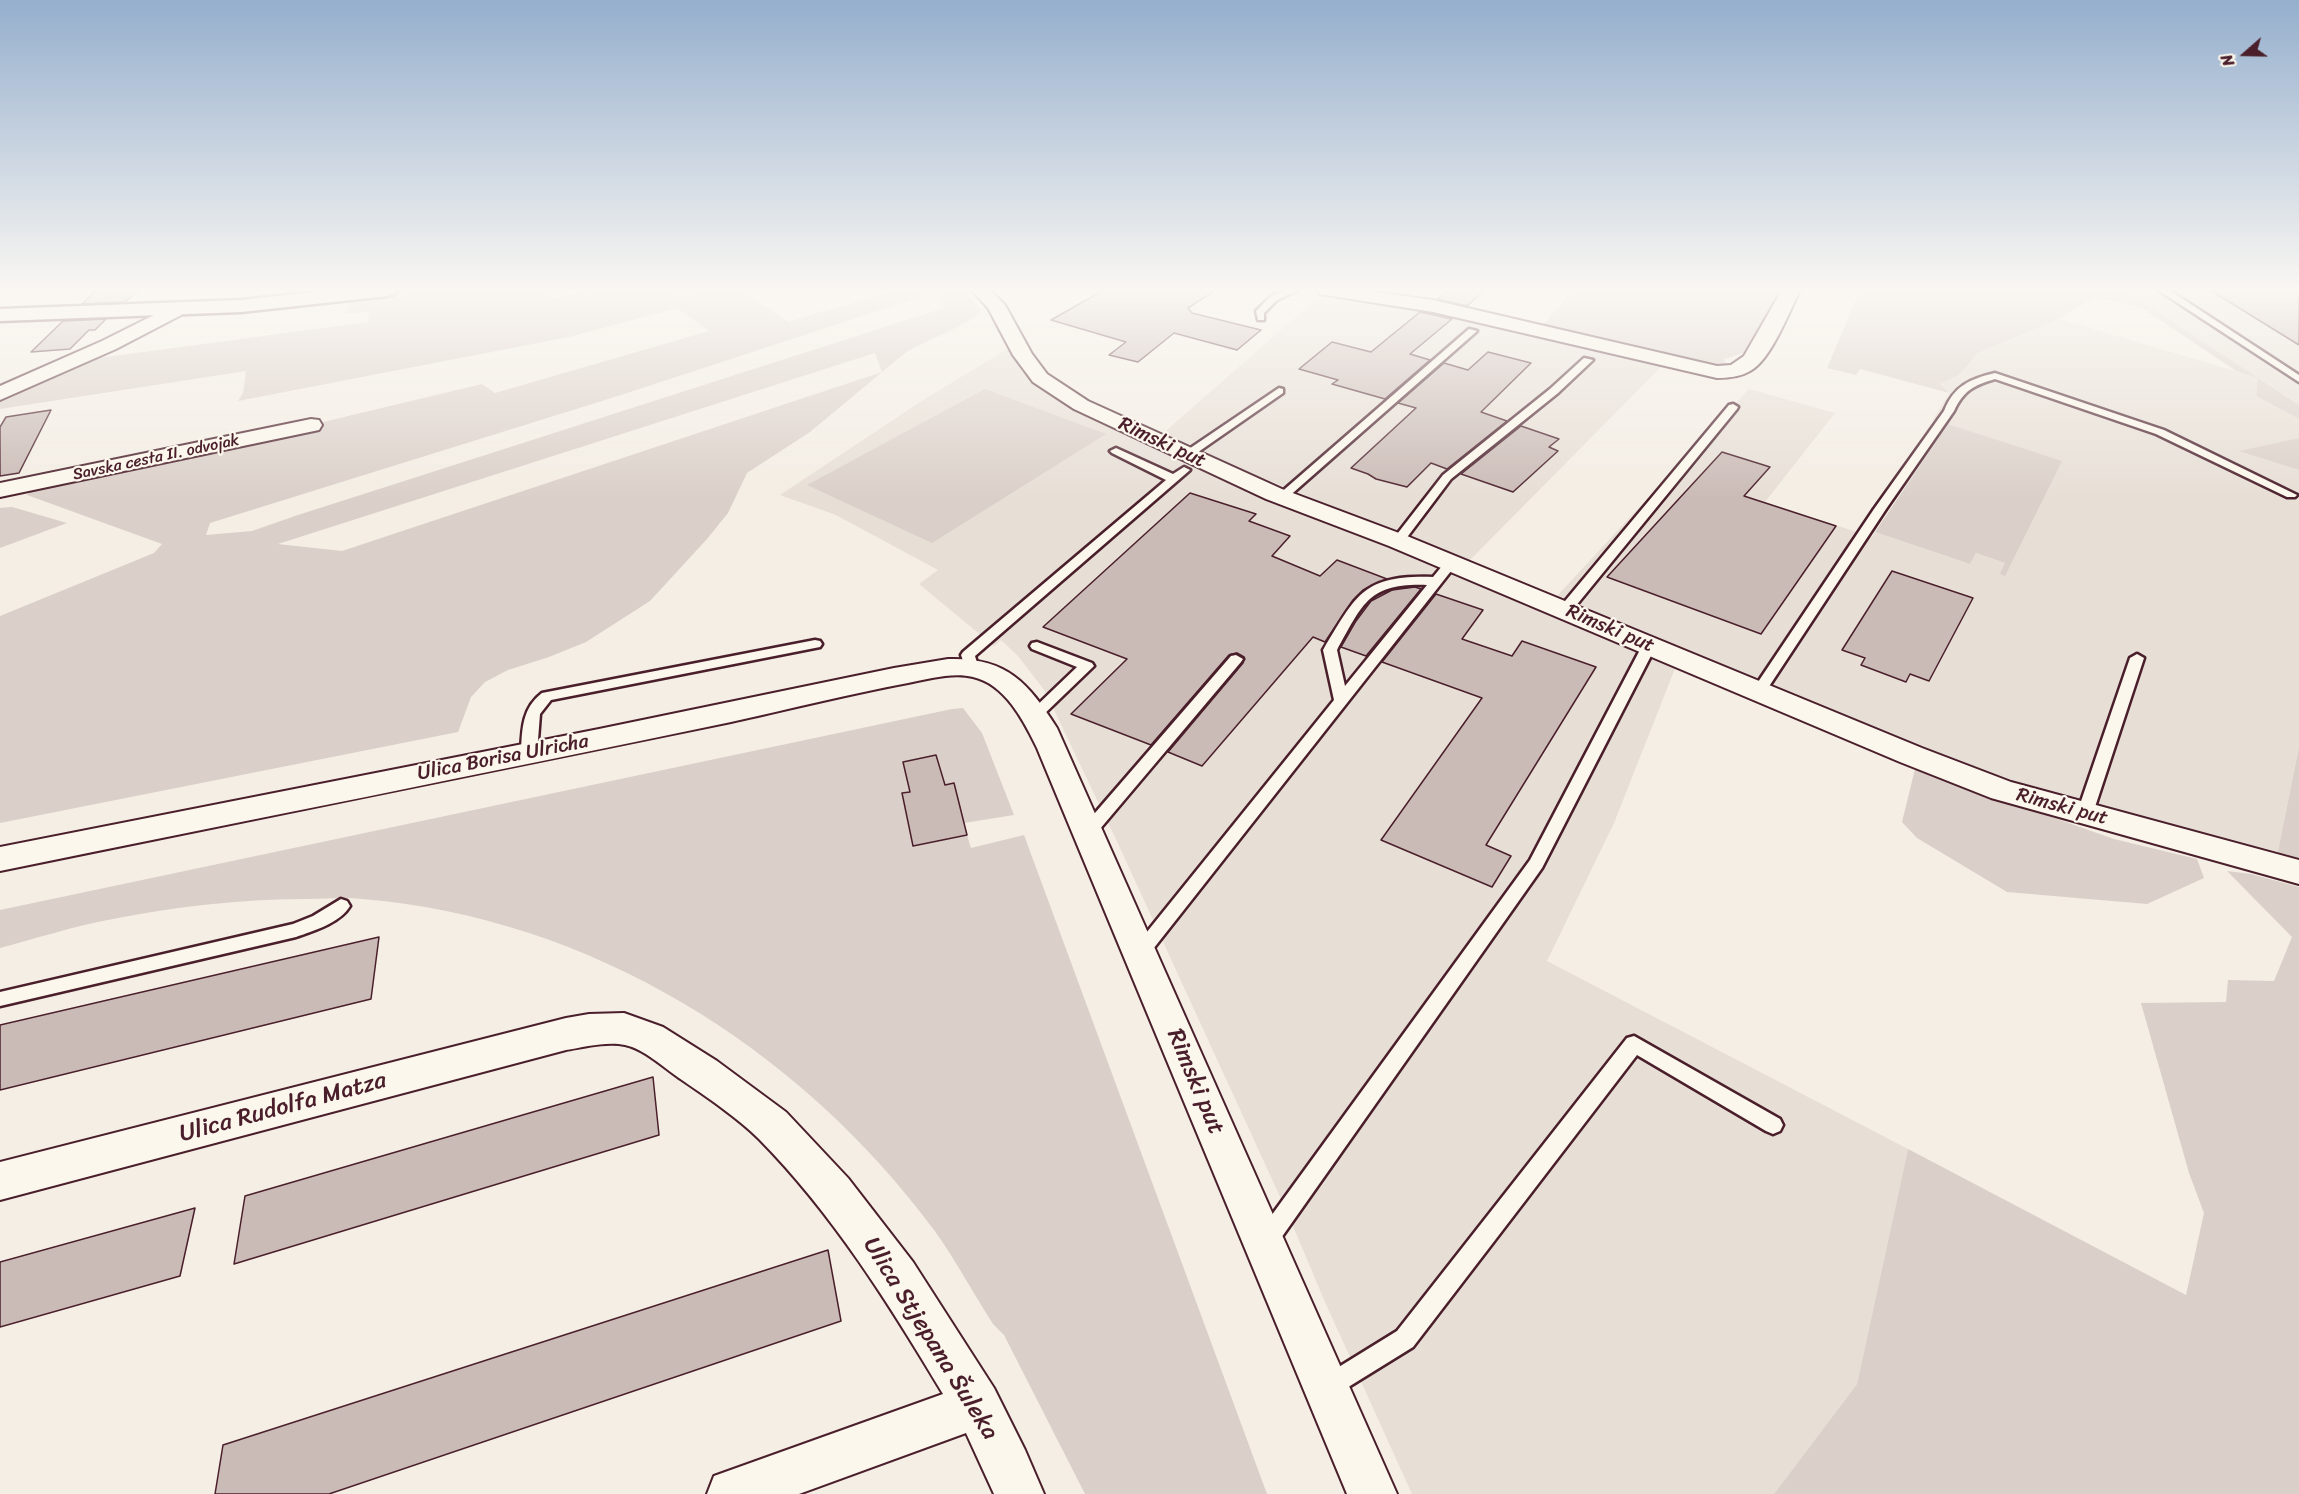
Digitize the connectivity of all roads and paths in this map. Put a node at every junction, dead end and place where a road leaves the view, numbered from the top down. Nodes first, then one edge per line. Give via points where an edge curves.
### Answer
1 (76, 360) edge
2 (1026, 360) edge
3 (1440, 360) edge
4 (1588, 360) dead end
5 (1665, 360) edge
6 (1750, 360) edge
7 (2270, 360) edge
8 (2299, 379) edge
9 (1279, 391) dead end
10 (0, 394) edge
11 (1732, 407) dead end
12 (311, 425) dead end
13 (1116, 451) dead end
14 (1182, 468) junction
15 (0, 490) edge
16 (2291, 495) dead end
17 (1282, 497) junction
18 (1398, 541) junction
19 (1444, 572) junction
20 (1565, 610) junction
21 (815, 644) dead end
22 (1037, 646) dead end
23 (1649, 646) junction
24 (1236, 658) dead end
25 (2137, 658) dead end
26 (987, 673) junction
27 (1759, 691) junction
28 (1341, 701) junction
29 (1035, 715) junction
30 (529, 753) junction
31 (2085, 813) junction
32 (1088, 832) junction
33 (0, 859) edge
34 (2299, 872) edge
35 (341, 906) dead end
36 (1140, 953) junction
37 (0, 999) edge
38 (566, 1034) joint
39 (1773, 1125) dead end
40 (0, 1181) edge
41 (1264, 1243) junction
42 (1326, 1387) junction
43 (977, 1405) junction
44 (732, 1494) edge
45 (1019, 1494) edge
46 (1372, 1494) edge

1 - 10 street
2 - 14 street, Rimski put via 1040,378
3 - 17 lane
4 - 18 lane via 1447,477
5 - 6 street via 1718,372 1746,366
7 - 8 lane
9 - 14 lane
11 - 20 lane
12 - 15 street, Savska cesta II. odvojak
13 - 14 lane
14 - 17 street, Rimski put
14 - 26 lane via 968,655
16 - 27 lane via 2160,432 1995,376 1962,387
17 - 18 street, Rimski put
18 - 19 street, Rimski put
19 - 20 street, Rimski put
19 - 28 lane
19 - 28 lane via 1387,582 1366,592 1329,650
20 - 23 street, Rimski put
21 - 30 lane via 547,696 534,708
22 - 29 lane via 1087,666
23 - 27 street, Rimski put
23 - 41 lane via 1536,864
24 - 32 lane
25 - 31 lane
26 - 29 street, Rimski put via 1026,699
26 - 30 street, Ulica Borisa Ulricha via 906,675
27 - 31 street, Rimski put via 2002,790
28 - 36 lane
29 - 32 street, Rimski put
30 - 33 street, Ulica Borisa Ulricha
31 - 34 street, Rimski put
32 - 36 street, Rimski put
35 - 37 lane via 296,930
36 - 41 street, Rimski put
38 - 40 street, Ulica Rudolfa Matza
38 - 43 street, Ulica Stjepana Šuleka via 607,1028 650,1038 772,1125 833,1192 897,1277
39 - 42 lane via 1634,1044 1406,1339
41 - 42 street, Rimski put
42 - 46 street, Rimski put
43 - 44 street
43 - 45 street, Ulica Stjepana Šuleka

